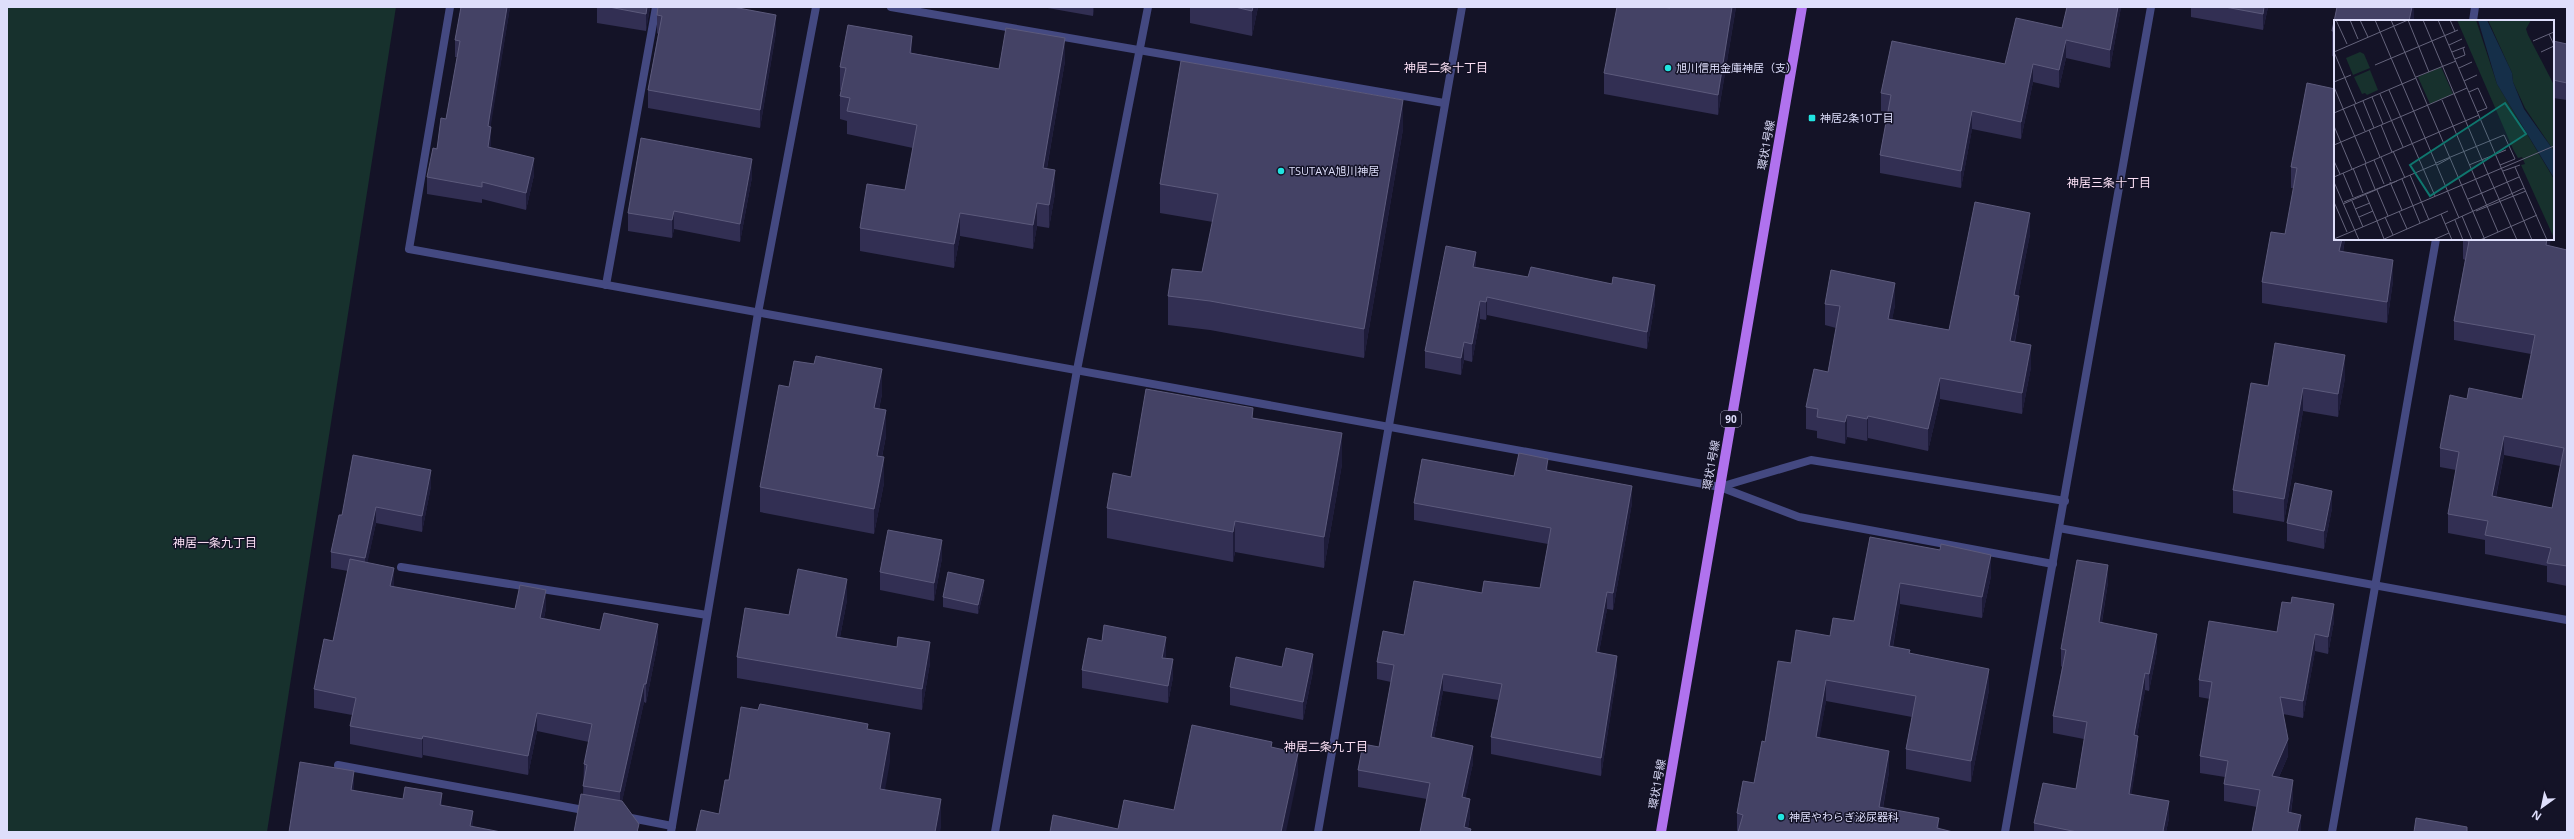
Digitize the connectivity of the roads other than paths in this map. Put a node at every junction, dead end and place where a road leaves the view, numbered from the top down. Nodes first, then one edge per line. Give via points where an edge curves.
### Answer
1 (450, 7) edge
2 (656, 7) edge
3 (816, 7) edge
4 (890, 7) edge
5 (1148, 7) edge
6 (1462, 7) edge
7 (1802, 7) edge
8 (2151, 7) edge
9 (2476, 7) edge
10 (2473, 20) edge
11 (1140, 50) junction
12 (1444, 103) junction
13 (2436, 240) edge
14 (606, 285) junction
15 (758, 313) junction
16 (1077, 370) junction
17 (1390, 427) junction
18 (1720, 487) junction
19 (2065, 501) junction
20 (2059, 528) junction
21 (2053, 564) junction
22 (401, 567) dead end
23 (2377, 585) junction
24 (707, 615) junction
25 (2567, 620) edge
26 (338, 765) dead end
27 (594, 812) edge
28 (618, 816) edge
29 (672, 829) edge
30 (995, 832) edge
31 (1318, 832) edge
32 (1661, 832) edge
33 (2005, 832) edge
34 (2332, 832) edge

1 - 14 street via 409,249
2 - 14 street
3 - 15 street
4 - 11 street
5 - 11 street
6 - 12 street
7 - 18 main road, 環状1号線 / 90
8 - 19 street
9 - 10 street
11 - 12 street
11 - 16 street
12 - 17 street
13 - 23 street
14 - 15 street
15 - 16 street
15 - 24 street
16 - 17 street
16 - 30 street
17 - 18 street
17 - 31 street
18 - 19 street via 1811,460
18 - 21 street via 1799,517
18 - 32 main road, 環状1号線 / 90
19 - 20 street
20 - 21 street
20 - 23 street
21 - 33 street
22 - 24 street
23 - 25 street
23 - 34 street
24 - 29 street
26 - 27 street
28 - 29 street

